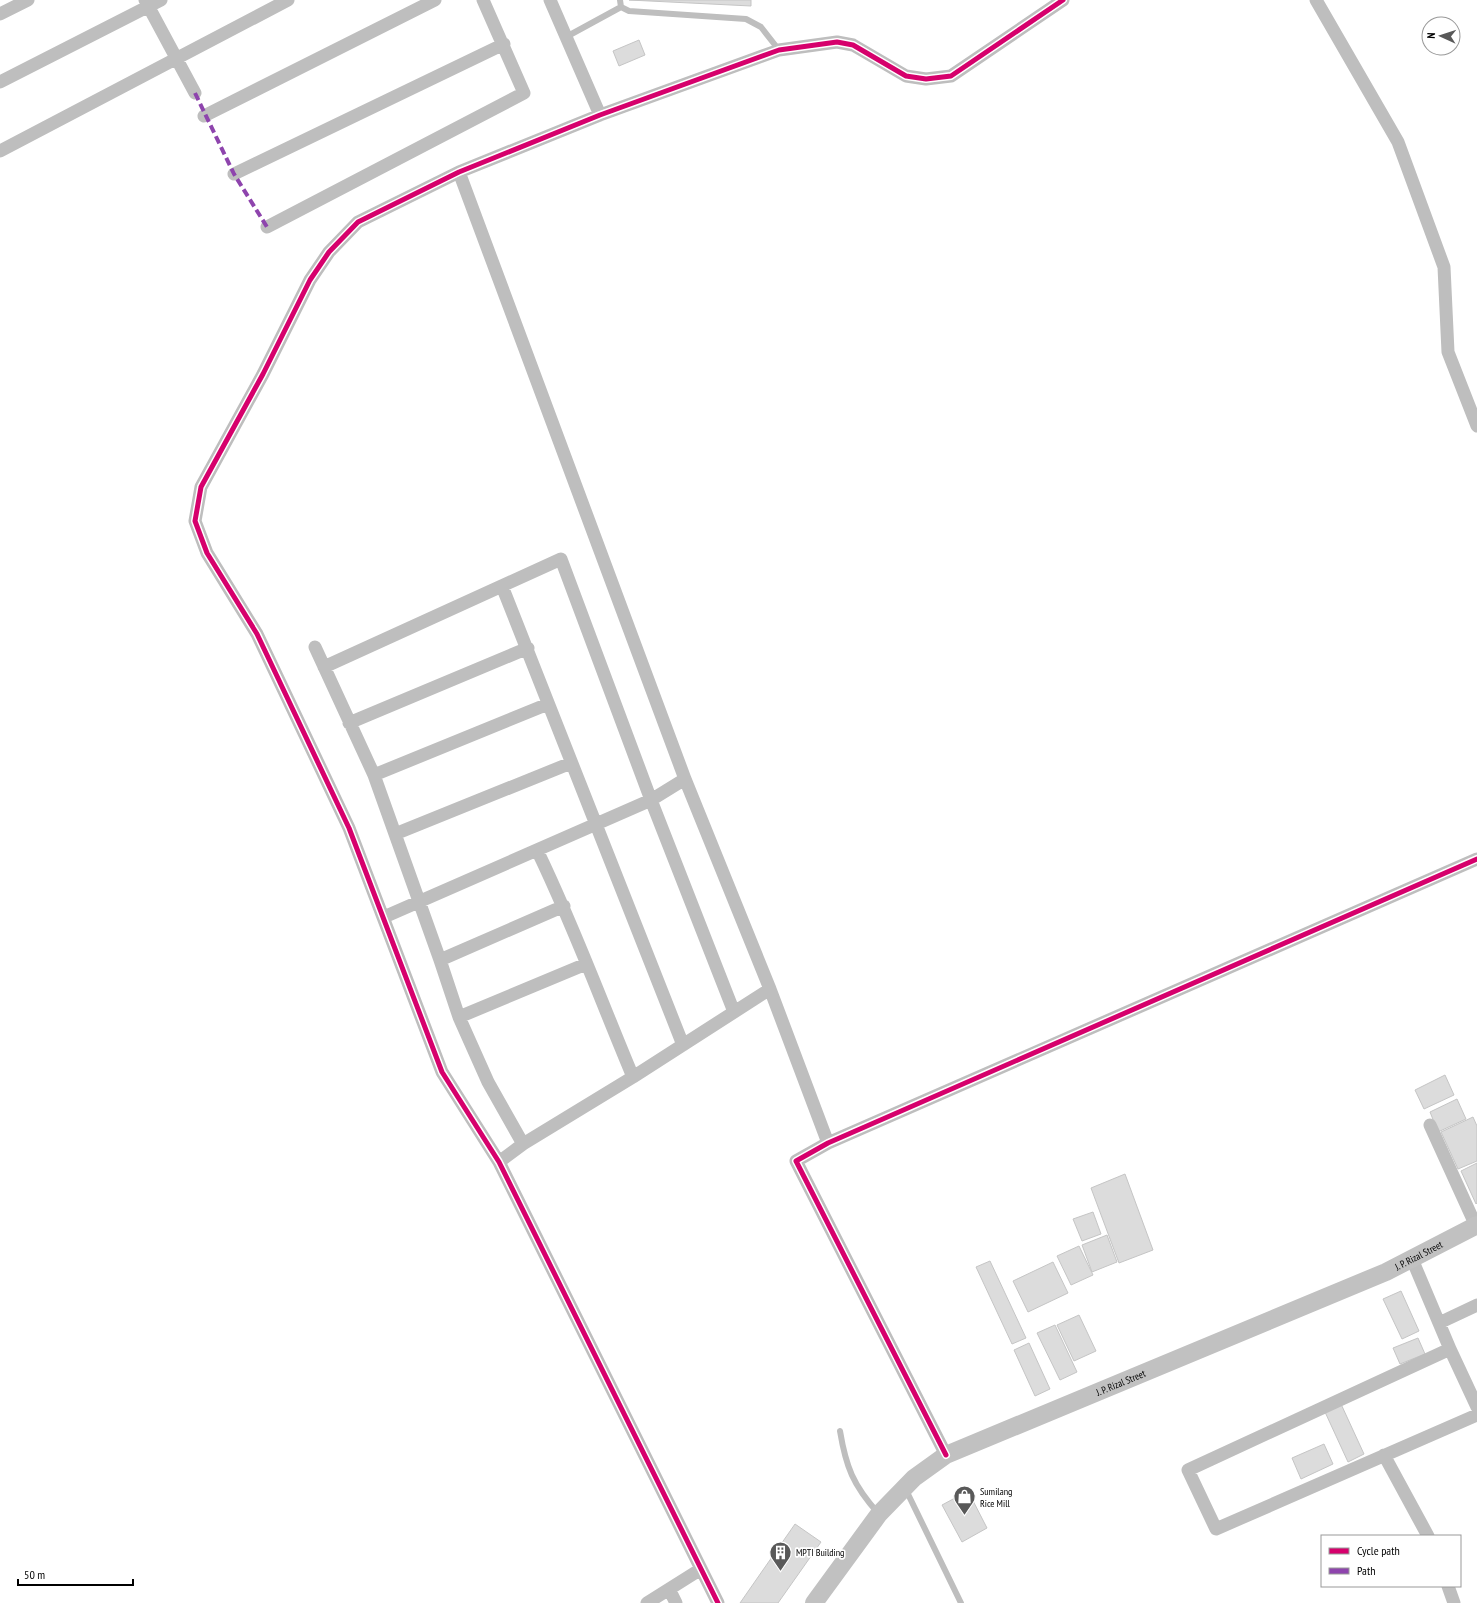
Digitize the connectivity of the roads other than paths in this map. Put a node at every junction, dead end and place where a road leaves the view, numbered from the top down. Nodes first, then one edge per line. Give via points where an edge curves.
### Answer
1 (28, 0) edge
2 (161, 0) edge
3 (288, 0) edge
4 (435, 0) edge
5 (483, 0) edge
6 (550, 0) edge
7 (620, 0) edge
8 (1063, 0) edge
9 (1316, 0) edge
10 (146, 3) edge
11 (621, 7) junction
12 (0, 14) edge
13 (566, 37) junction
14 (504, 44) junction
15 (779, 50) junction
16 (176, 60) junction
17 (0, 82) edge
18 (195, 93) dead end
19 (600, 115) junction
20 (204, 116) dead end
21 (0, 151) edge
22 (459, 172) junction
23 (234, 174) dead end
24 (267, 227) dead end
25 (1477, 426) edge
26 (502, 586) junction
27 (315, 648) dead end
28 (528, 648) junction
29 (324, 667) junction
30 (548, 704) junction
31 (349, 723) junction
32 (571, 763) junction
33 (374, 775) junction
34 (685, 779) junction
35 (651, 800) junction
36 (595, 824) junction
37 (395, 834) junction
38 (537, 850) junction
39 (1477, 859) edge
40 (418, 901) junction
41 (564, 906) junction
42 (384, 917) junction
43 (440, 960) junction
44 (586, 964) junction
45 (770, 989) junction
46 (734, 1012) junction
47 (459, 1017) junction
48 (683, 1045) junction
49 (633, 1077) junction
50 (1430, 1125) dead end
51 (828, 1143) junction
52 (523, 1144) junction
53 (499, 1162) junction
54 (1477, 1226) edge
55 (1412, 1259) junction
56 (1477, 1305) edge
57 (1439, 1322) junction
58 (1450, 1349) junction
59 (1474, 1391) edge
60 (1477, 1407) edge
61 (1477, 1415) edge
62 (840, 1430) dead end
63 (946, 1455) junction
64 (1384, 1455) junction
65 (904, 1487) junction
66 (879, 1514) junction
67 (1427, 1535) edge
68 (701, 1569) junction
69 (1448, 1587) edge
70 (669, 1589) junction
71 (647, 1603) edge
72 (676, 1603) edge
73 (718, 1603) edge
74 (814, 1603) edge
75 (961, 1603) edge
76 (1454, 1603) edge

1 - 12 street
2 - 10 street
3 - 16 street
4 - 20 street
5 - 14 street
6 - 13 street
7 - 11 lane
8 - 15 street via 951,76 926,79 906,76 853,45 838,42
9 - 25 street via 1398,142 1444,268 1448,352
10 - 16 street
10 - 17 street
11 - 13 lane
11 - 15 lane via 629,11 746,19 761,27
13 - 19 street
14 - 23 street
14 - 24 street via 524,93
15 - 19 street
16 - 18 street
16 - 21 street
19 - 22 street
22 - 34 street
22 - 42 street via 358,222 329,252 310,280 263,374 201,487 194,521 207,553 257,634 349,828
26 - 28 street
26 - 29 street
26 - 35 street via 561,559
27 - 29 street
28 - 30 street
28 - 31 street
29 - 31 street
30 - 32 street
30 - 33 street
31 - 33 street
32 - 36 street
32 - 37 street
33 - 37 street
34 - 35 street
34 - 45 street
35 - 36 street
35 - 46 street
36 - 38 street
36 - 48 street
37 - 40 street
38 - 40 street
38 - 41 street
39 - 51 street
40 - 42 street
40 - 43 street
41 - 43 street
41 - 44 street
42 - 53 street via 442,1072
43 - 47 street
44 - 47 street
44 - 49 street
45 - 46 street
45 - 51 street
46 - 48 street
47 - 52 street via 488,1082
48 - 49 street
49 - 52 street
50 - 54 street
51 - 63 street via 796,1161
52 - 53 street
53 - 68 street
54 - 55 main road, J. P. Rizal Street
55 - 57 street
55 - 63 main road, J. P. Rizal Street via 1378,1276
56 - 57 street
57 - 58 street
58 - 59 street
58 - 64 street via 1188,1470 1216,1529
59 - 60 street
61 - 64 street
62 - 66 lane via 845,1460 853,1478 863,1496
63 - 65 main road, J. P. Rizal Street
64 - 67 street
65 - 66 main road, J. P. Rizal Street
65 - 75 lane
66 - 74 main road, J. P. Rizal Street
68 - 70 street
68 - 73 street
69 - 76 street
70 - 71 street
70 - 72 street

